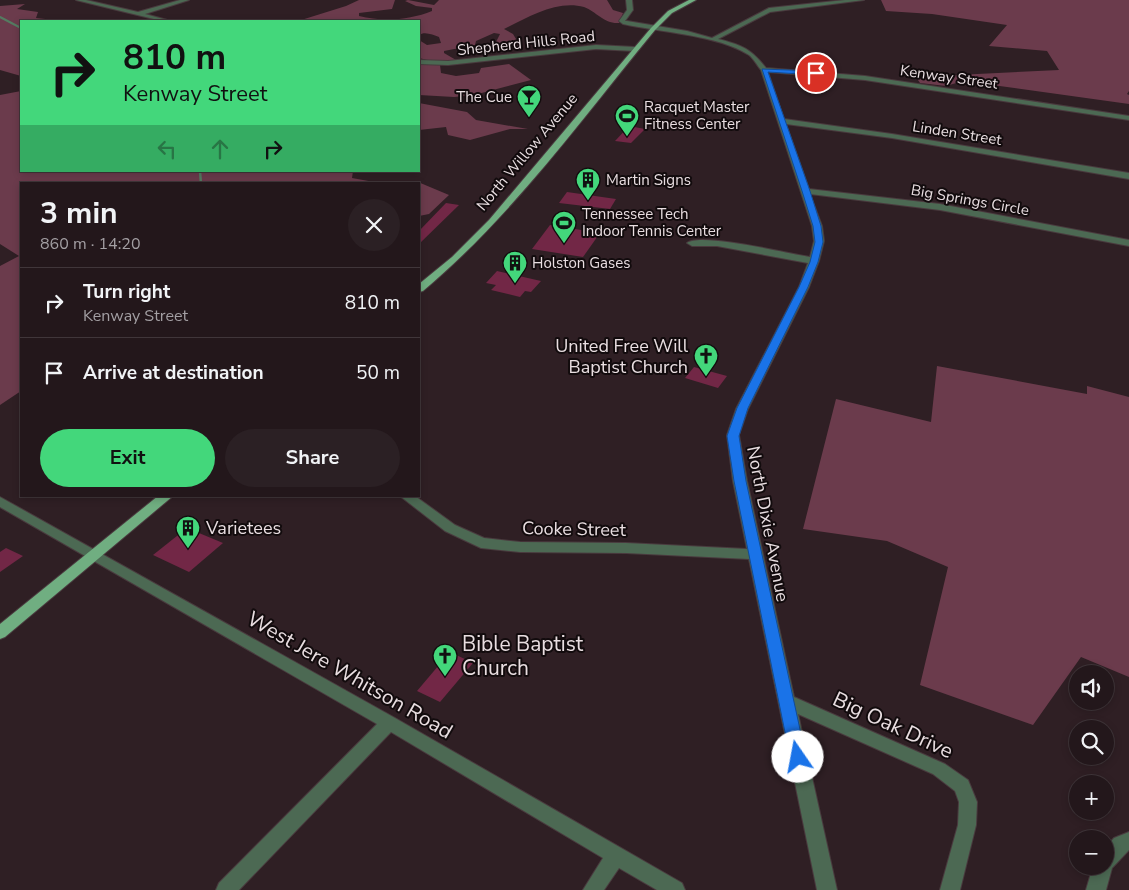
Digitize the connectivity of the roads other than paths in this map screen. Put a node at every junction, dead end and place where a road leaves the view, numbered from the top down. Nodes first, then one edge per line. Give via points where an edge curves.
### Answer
1 (79, 0) edge
2 (186, 0) edge
3 (630, 0) edge
4 (693, 0) edge
5 (861, 0) edge
6 (136, 15) junction
7 (163, 20) edge
8 (652, 29) junction
9 (714, 40) junction
10 (635, 49) junction
11 (420, 62) edge
12 (764, 70) junction
13 (1129, 118) edge
14 (780, 121) junction
15 (1129, 176) edge
16 (806, 191) junction
17 (1129, 243) edge
18 (692, 244) dead end
19 (814, 262) junction
20 (420, 288) edge
21 (166, 497) edge
22 (407, 497) edge
23 (0, 501) edge
24 (756, 554) junction
25 (95, 555) junction
26 (0, 633) edge
27 (786, 701) junction
28 (389, 723) junction
29 (1129, 840) edge
30 (1114, 852) edge
31 (616, 856) junction
32 (1100, 875) edge
33 (226, 890) edge
34 (593, 890) edge
35 (675, 890) edge
36 (827, 890) edge
37 (950, 890) edge
38 (1096, 890) edge

1 - 6 street
2 - 6 street
3 - 8 street, North Dixie Avenue via 630,10 622,21
4 - 8 main road, North Willow Avenue via 670,12
5 - 9 street via 770,10
6 - 7 street
8 - 9 street, North Dixie Avenue
8 - 10 main road, North Willow Avenue
9 - 12 street, North Dixie Avenue via 752,54
10 - 11 street, Shepherd Hills Road via 596,47 448,64
10 - 20 main road, North Willow Avenue via 492,222
12 - 13 street, Kenway Street via 865,78
12 - 14 street, North Dixie Avenue
14 - 15 street, Linden Street via 892,136
14 - 16 street, North Dixie Avenue
16 - 17 street, Big Springs Circle via 940,207
16 - 19 street, North Dixie Avenue via 819,242
18 - 19 street via 717,243
19 - 24 street, North Dixie Avenue via 742,408 733,436
21 - 25 main road
22 - 24 street, Cooke Street via 450,528 481,543 520,548 626,548
23 - 25 street, West Jere Whitson Road
24 - 27 street, North Dixie Avenue
25 - 26 main road
25 - 28 street, West Jere Whitson Road
27 - 36 street, North Dixie Avenue
27 - 37 street, Big Oak Drive via 939,769 962,786 968,802 967,825
28 - 31 street, West Jere Whitson Road
28 - 33 street
29 - 30 street
31 - 34 street
31 - 35 street, West Jere Whitson Road
32 - 38 street

